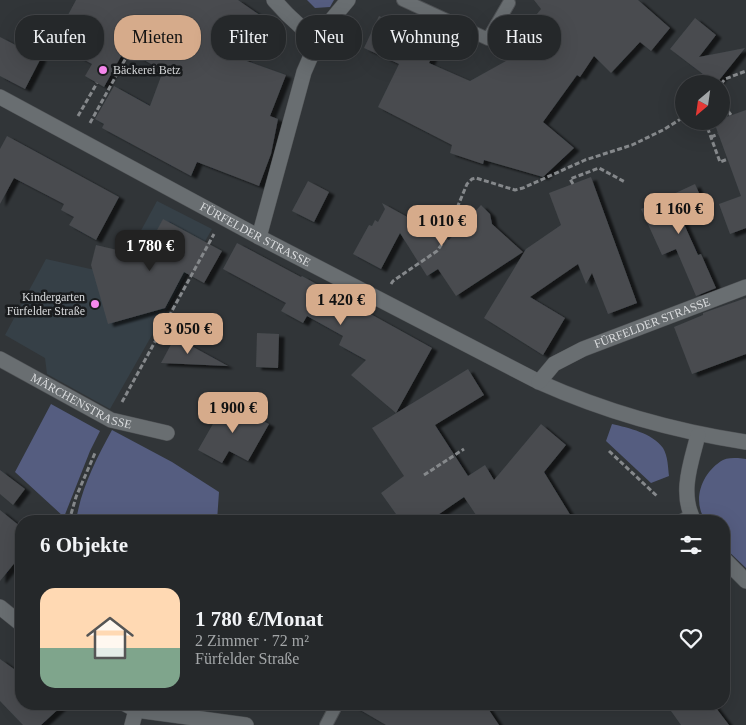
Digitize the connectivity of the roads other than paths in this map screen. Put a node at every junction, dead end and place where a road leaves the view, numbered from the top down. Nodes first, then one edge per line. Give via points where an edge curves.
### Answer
1 (274, 0) edge
2 (348, 0) edge
3 (403, 0) edge
4 (509, 3) dead end
5 (336, 15) edge
6 (296, 22) edge
7 (309, 60) edge
8 (0, 97) edge
9 (259, 237) junction
10 (746, 287) edge
11 (0, 359) edge
12 (539, 382) junction
13 (167, 433) dead end
14 (698, 435) junction
15 (746, 442) edge
16 (688, 515) edge
17 (730, 565) edge
18 (746, 581) edge
19 (0, 607) edge
20 (15, 619) edge
21 (131, 710) edge
22 (150, 710) edge
23 (335, 710) edge
24 (132, 725) edge
25 (246, 725) edge
26 (326, 725) edge

1 - 6 street
2 - 5 street
3 - 4 lane via 488,39
7 - 9 street
8 - 9 street, FÜRFELDER STRASSE
9 - 12 street, FÜRFELDER STRASSE
10 - 12 street, FÜRFELDER STRASSE via 583,349 554,364
11 - 13 street, MÄRCHENSTRASSE via 111,420
12 - 14 street, FÜRFELDER STRASSE via 583,402
14 - 15 street, FÜRFELDER STRASSE
14 - 16 street via 686,486
17 - 18 street
19 - 20 street
21 - 24 street
22 - 25 street
23 - 26 lane

